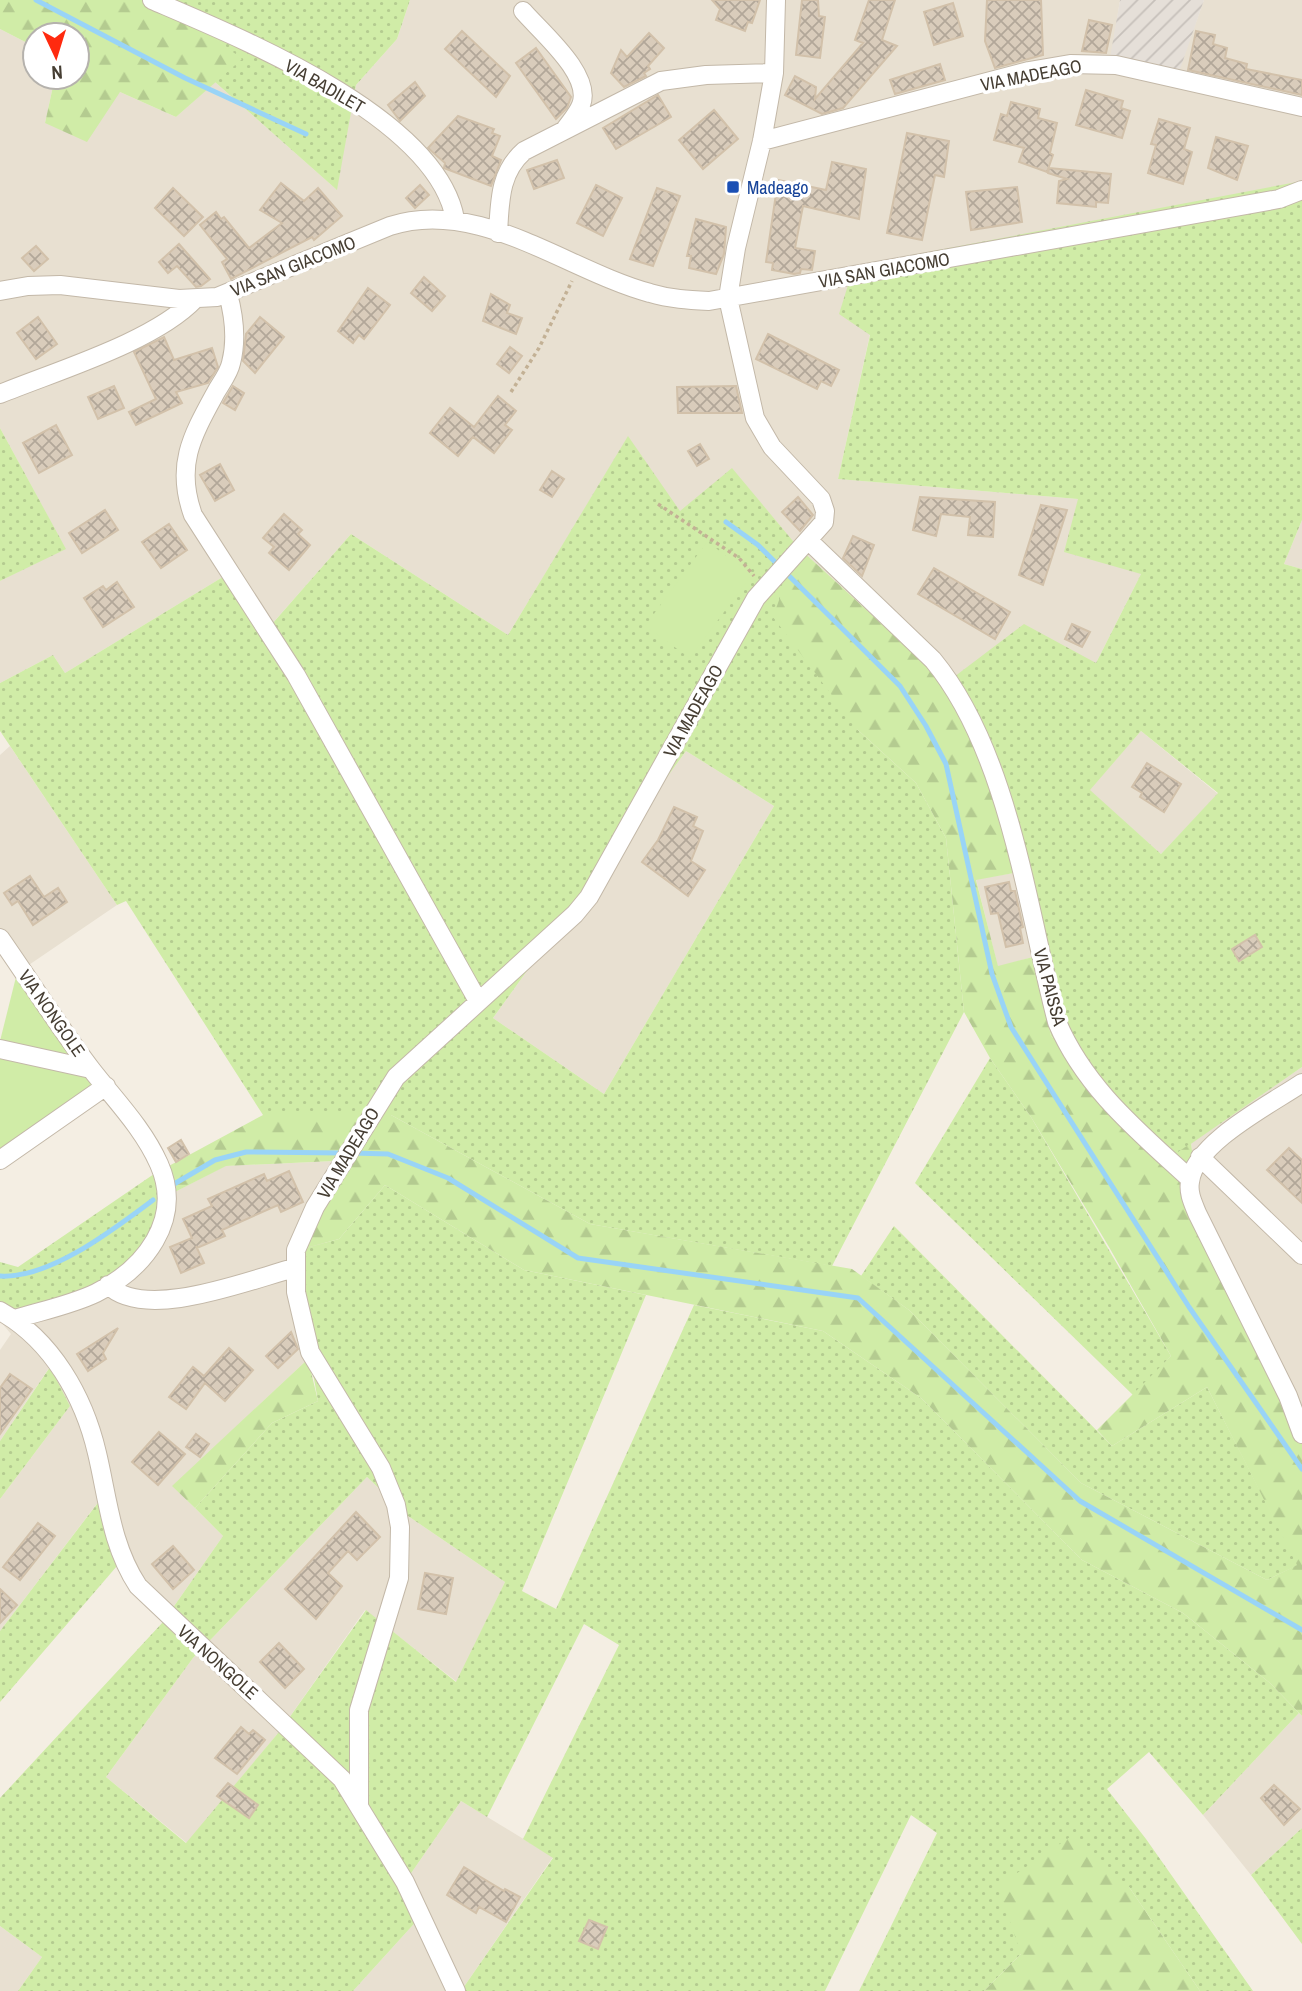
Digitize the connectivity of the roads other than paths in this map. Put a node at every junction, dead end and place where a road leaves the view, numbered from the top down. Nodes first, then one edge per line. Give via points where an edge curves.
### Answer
1 (152, 0) edge
2 (776, 0) edge
3 (523, 11) dead end
4 (774, 73) junction
5 (1302, 107) edge
6 (564, 131) junction
7 (762, 141) junction
8 (1302, 190) edge
9 (455, 219) junction
10 (498, 233) junction
11 (0, 291) edge
12 (228, 294) junction
13 (728, 298) junction
14 (195, 299) junction
15 (0, 394) edge
16 (808, 540) junction
17 (0, 938) edge
18 (478, 1001) junction
19 (0, 1049) edge
20 (91, 1069) junction
21 (1302, 1083) edge
22 (106, 1086) junction
23 (1200, 1157) junction
24 (0, 1160) edge
25 (1190, 1179) junction
26 (1302, 1255) edge
27 (294, 1268) junction
28 (108, 1285) junction
29 (7, 1315) edge
30 (1302, 1434) edge
31 (359, 1804) junction
32 (456, 1991) edge

1 - 9 street, VIA BADILET via 236,36 372,113 411,146 443,184
2 - 4 street, VIA MADEAGO
3 - 6 street via 583,84 581,106
4 - 6 street via 661,81
4 - 7 street, VIA MADEAGO
5 - 7 street, VIA MADEAGO via 1115,65 1070,64
6 - 10 street via 524,151 507,170
7 - 13 street, VIA MADEAGO
8 - 13 street, VIA SAN GIACOMO via 1279,199
9 - 10 street, VIA SAN GIACOMO
9 - 12 street, VIA SAN GIACOMO via 404,222
10 - 13 street, VIA SAN GIACOMO via 628,286 670,298
11 - 14 street, VIA SAN GIACOMO via 60,285
12 - 14 street, VIA SAN GIACOMO
12 - 18 street via 235,319 231,365 190,441 184,475 190,505 296,675
13 - 16 street, VIA MADEAGO via 749,402 762,433 824,504 824,522
14 - 15 street via 185,310 133,340
16 - 18 street, VIA MADEAGO via 756,598 589,897
16 - 25 street, VIA PAISSA via 949,680 995,776 1065,1042 1103,1098
17 - 20 street, VIA NONGOLE
18 - 27 street, VIA MADEAGO via 396,1077 304,1228
19 - 20 street
20 - 22 street, VIA NONGOLE
21 - 23 street
22 - 24 street
22 - 28 street, VIA NONGOLE via 152,1150 166,1184 167,1203 164,1222 145,1256
23 - 25 street
23 - 26 street
25 - 30 street via 1197,1213 1288,1396
27 - 28 street via 159,1301 123,1296
27 - 31 street, VIA MADEAGO via 310,1352 381,1468 400,1527 399,1578 359,1710
28 - 29 street, VIA NONGOLE via 94,1294
29 - 31 street, VIA NONGOLE via 45,1348 80,1401 97,1452 117,1546 138,1586 324,1760
31 - 32 street, VIA NONGOLE via 422,1914

